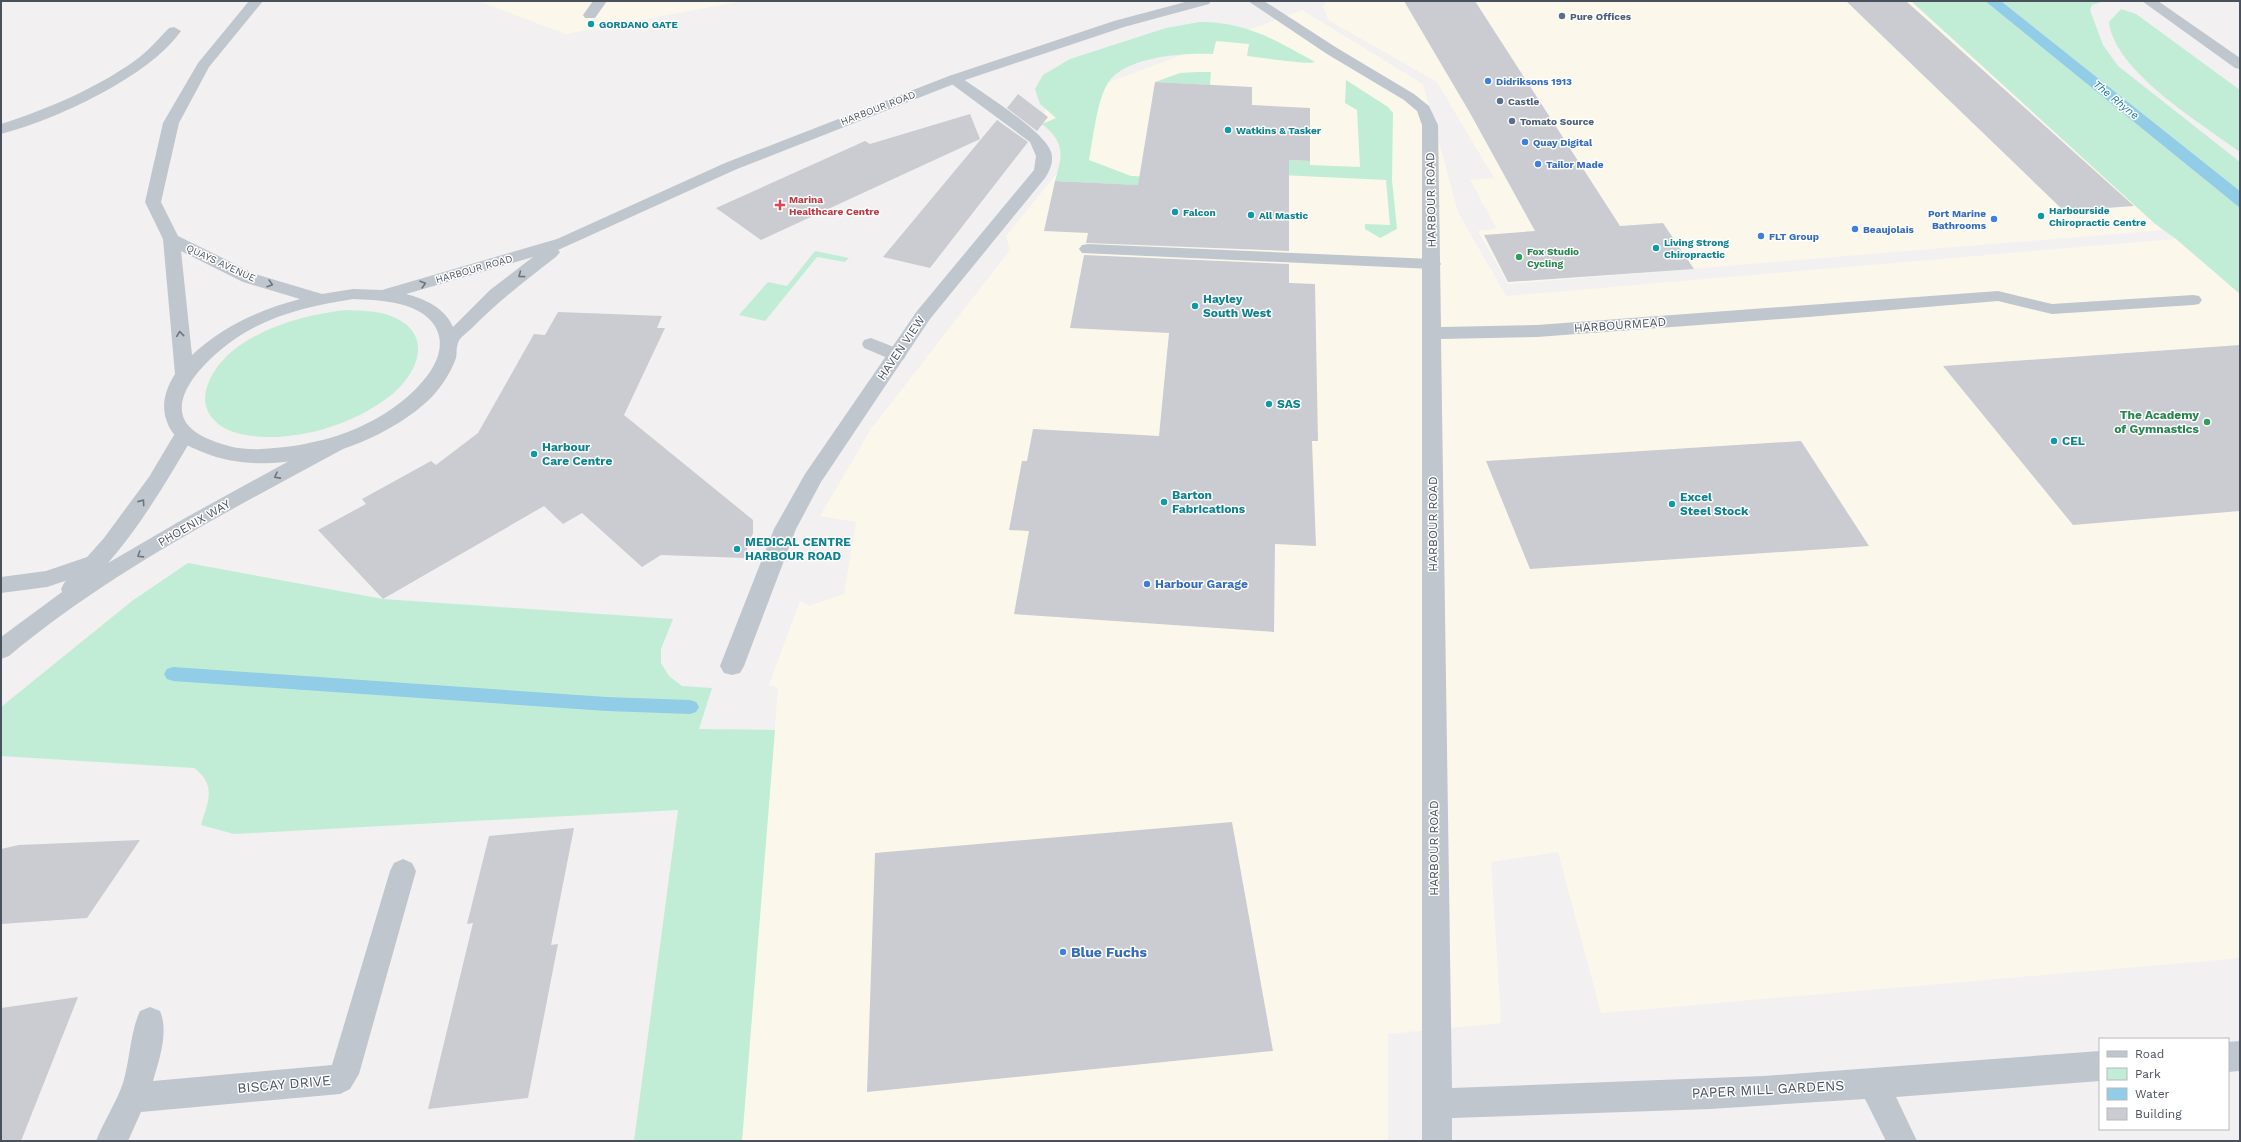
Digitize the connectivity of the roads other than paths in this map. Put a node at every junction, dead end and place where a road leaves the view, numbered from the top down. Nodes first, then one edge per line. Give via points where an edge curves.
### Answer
1 (256, 1) edge
2 (600, 1) edge
3 (1204, 1) edge
4 (1255, 1) edge
5 (2149, 1) edge
6 (590, 15) dead end
7 (174, 31) dead end
8 (2240, 65) edge
9 (954, 78) junction
10 (1, 129) edge
11 (171, 239) junction
12 (563, 242) junction
13 (1088, 249) dead end
14 (1432, 264) junction
15 (385, 295) junction
16 (317, 298) junction
17 (2193, 300) dead end
18 (1432, 333) junction
19 (449, 341) junction
20 (871, 344) dead end
21 (896, 355) junction
22 (184, 373) junction
23 (184, 435) junction
24 (336, 444) junction
25 (96, 562) junction
26 (1, 585) edge
27 (55, 608) junction
28 (1, 650) edge
29 (732, 666) dead end
30 (403, 871) dead end
31 (150, 1021) dead end
32 (2240, 1056) edge
33 (2229, 1057) edge
34 (2099, 1066) edge
35 (1873, 1084) junction
36 (131, 1098) junction
37 (1436, 1104) junction
38 (111, 1141) edge
39 (1437, 1141) edge
40 (1902, 1141) edge

1 - 11 street, QUAYS AVENUE via 203,66 171,123 153,202
2 - 6 street
3 - 9 street, HARBOUR ROAD via 1119,24
4 - 14 street, HARBOUR ROAD via 1332,51 1409,96 1427,114 1431,157
5 - 8 street
7 - 10 street via 146,59 99,88 40,117
9 - 12 street, HARBOUR ROAD via 731,166
9 - 21 street, HAVEN VIEW via 1035,139 1042,146 1045,160 1039,175 923,315
11 -> 16 street, QUAYS AVENUE via 249,278
22 -> 11 street, QUAYS AVENUE
15 -> 12 street, HARBOUR ROAD
12 -> 19 street, HARBOUR ROAD via 496,294
13 - 14 street
14 - 18 street, HARBOUR ROAD
15 - 16 street via 353,294
15 - 19 street via 418,303 440,319
16 - 22 street via 277,310 239,327 207,349
17 - 18 street, HARBOURMEAD via 2052,309 1998,296 1537,331
18 - 37 street, HARBOUR ROAD
19 - 24 street via 446,363 431,386 407,408 374,429
20 - 21 street
21 - 29 street, HAVEN VIEW via 812,479 798,504 785,529
22 - 23 street via 173,395 173,417
23 - 24 street via 209,450 245,458 289,456
25 -> 23 street, PHOENIX WAY via 156,482
24 -> 27 street, PHOENIX WAY via 249,491
25 - 26 street via 47,579
25 - 27 street, PHOENIX WAY
27 - 28 street, PHOENIX WAY
30 - 36 street, BISCAY DRIVE via 344,1074 340,1079
31 - 36 street via 148,1046 141,1074
32 - 33 street
34 - 35 street, PAPER MILL GARDENS
35 - 37 street, PAPER MILL GARDENS
35 - 40 street
36 - 38 street
37 - 39 street, HARBOUR ROAD

